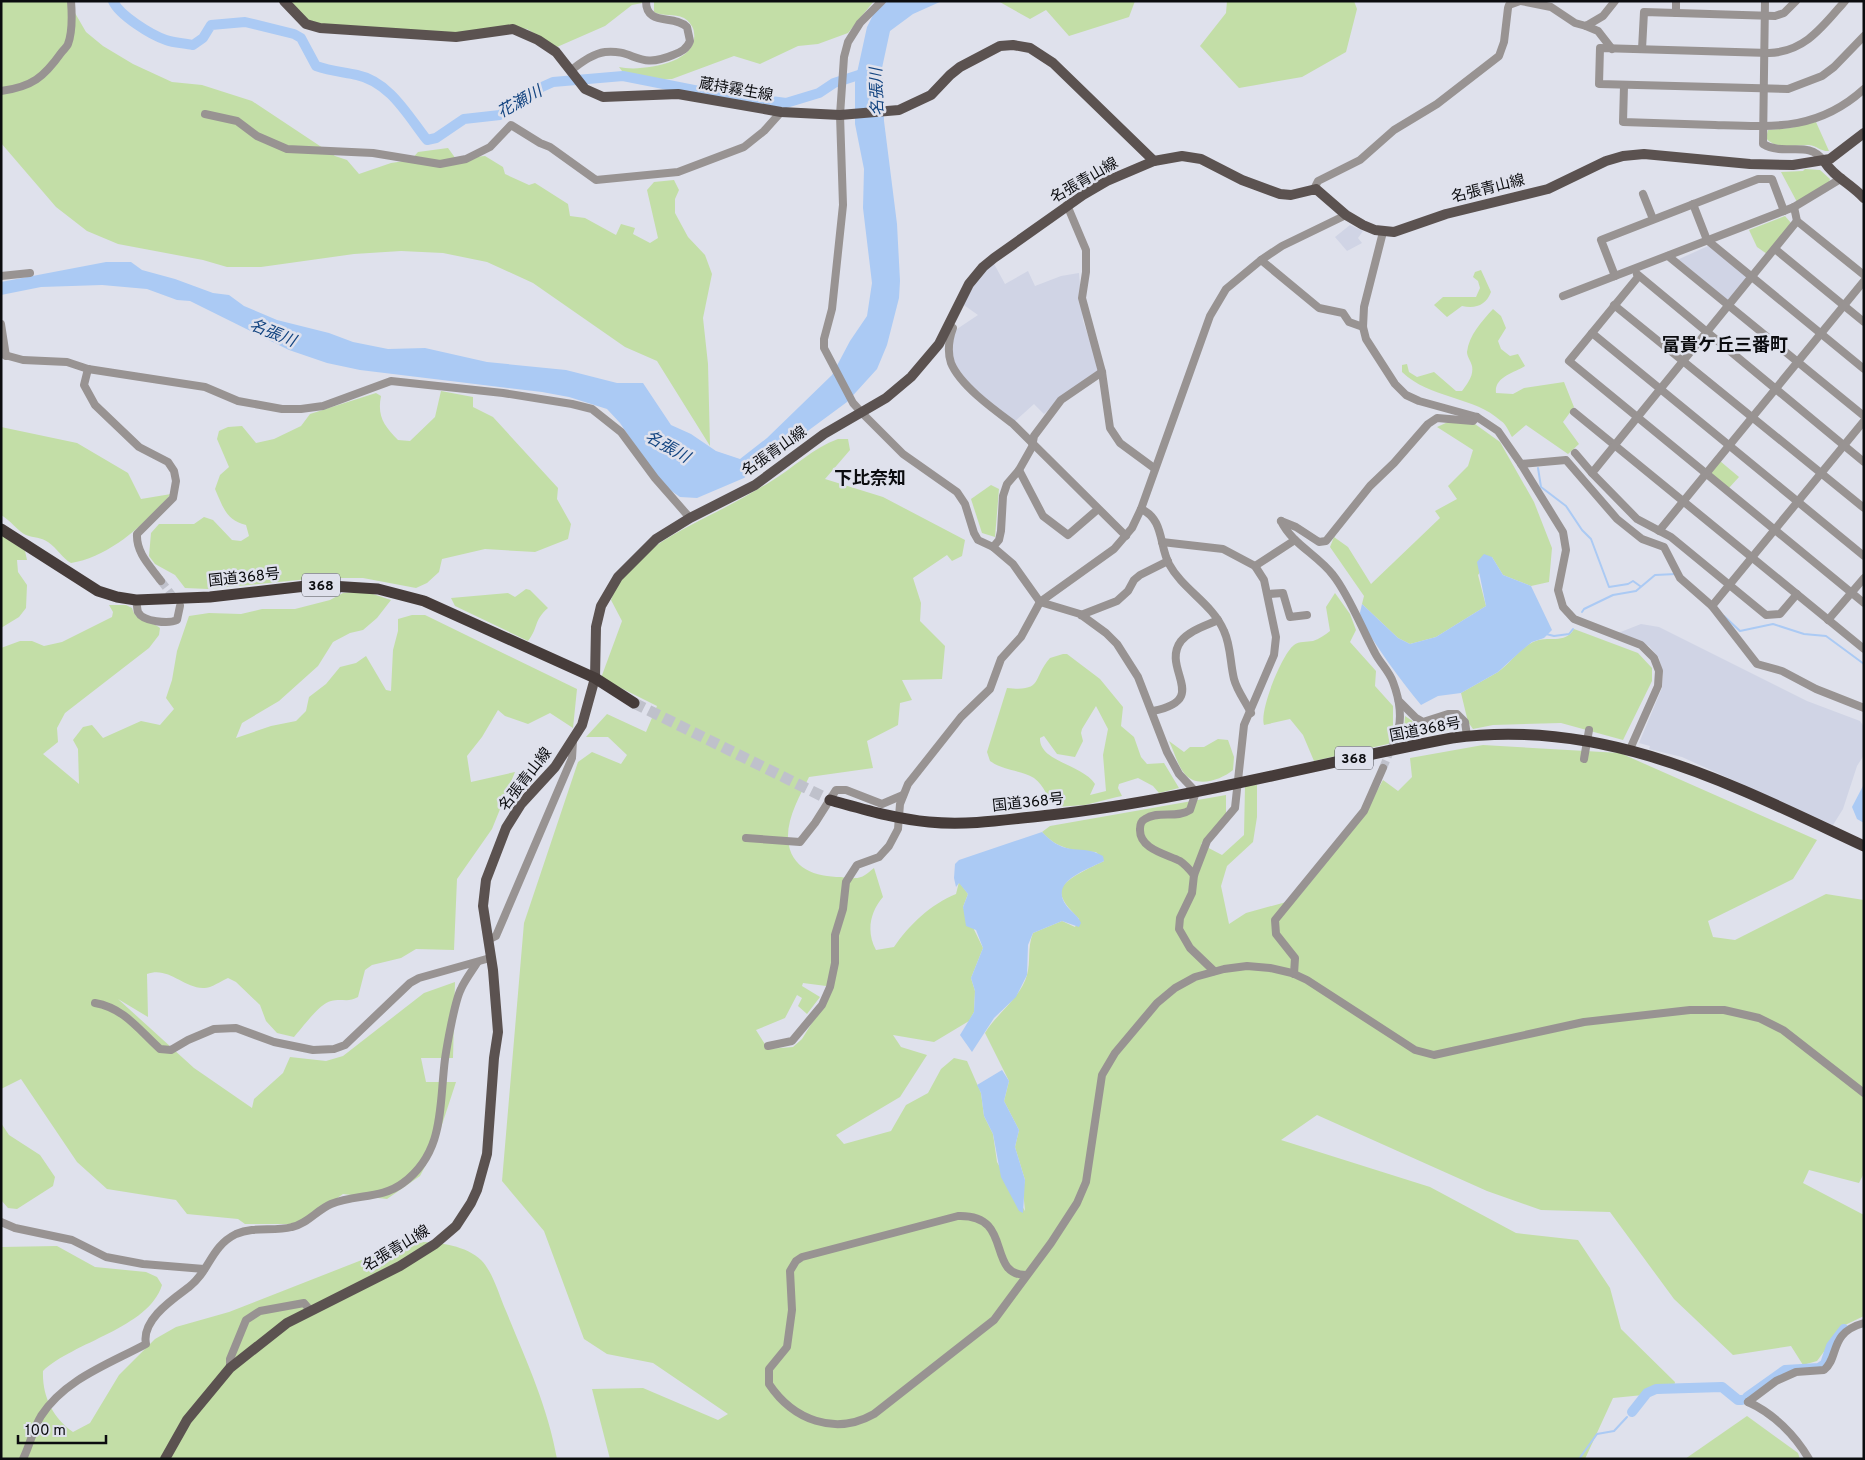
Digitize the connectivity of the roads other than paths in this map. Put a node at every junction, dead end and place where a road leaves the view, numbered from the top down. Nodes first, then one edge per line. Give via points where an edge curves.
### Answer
1 (71, 1) edge
2 (284, 1) edge
3 (646, 1) edge
4 (882, 1) edge
5 (1520, 1) edge
6 (1615, 1) edge
7 (1676, 1) edge
8 (1765, 1) edge
9 (1796, 1) edge
10 (1846, 1) edge
11 (1676, 13) junction
12 (1765, 17) junction
13 (1586, 26) junction
14 (1864, 36) edge
15 (1612, 49) junction
16 (1642, 49) junction
17 (1764, 53) junction
18 (571, 70) junction
19 (1624, 86) junction
20 (1763, 89) junction
21 (1864, 89) edge
22 (1, 91) edge
23 (780, 112) junction
24 (205, 114) dead end
25 (844, 114) junction
26 (1762, 126) junction
27 (1864, 133) edge
28 (1154, 161) junction
29 (1824, 161) junction
30 (1842, 178) junction
31 (1314, 189) junction
32 (1643, 194) dead end
33 (1864, 198) edge
34 (1693, 204) junction
35 (1067, 206) junction
36 (1794, 207) junction
37 (1784, 210) junction
38 (1346, 215) junction
39 (1653, 219) junction
40 (1797, 221) junction
41 (1383, 232) junction
42 (1707, 240) junction
43 (1775, 249) junction
44 (1668, 256) junction
45 (1262, 260) junction
46 (1636, 272) junction
47 (30, 273) dead end
48 (1, 276) edge
49 (1615, 276) junction
50 (1864, 276) edge
51 (1752, 277) junction
52 (1864, 281) edge
53 (1563, 296) dead end
54 (1614, 304) junction
55 (1729, 305) junction
56 (1844, 306) junction
57 (1864, 322) edge
58 (1, 324) edge
59 (949, 325) junction
60 (1363, 327) junction
61 (1592, 333) junction
62 (1706, 333) junction
63 (1820, 334) junction
64 (4, 355) edge
65 (1684, 361) junction
66 (1798, 362) junction
67 (88, 369) junction
68 (1864, 369) edge
69 (1102, 372) junction
70 (1660, 389) junction
71 (1775, 390) junction
72 (1574, 412) dead end
73 (862, 413) junction
74 (1864, 416) edge
75 (1477, 417) junction
76 (1638, 417) junction
77 (1752, 417) junction
78 (1864, 421) edge
79 (1032, 443) junction
80 (1615, 445) junction
81 (1729, 445) junction
82 (1844, 446) junction
83 (1575, 454) dead end
84 (1864, 462) edge
85 (1521, 464) junction
86 (1154, 468) junction
87 (1019, 470) junction
88 (1592, 473) junction
89 (1706, 474) junction
90 (1821, 474) junction
91 (1684, 501) junction
92 (1797, 502) junction
93 (1864, 508) edge
94 (1141, 509) junction
95 (1097, 510) junction
96 (690, 518) junction
97 (1, 529) edge
98 (1774, 530) junction
99 (1659, 531) junction
100 (1126, 536) junction
101 (1295, 540) junction
102 (1162, 542) junction
103 (993, 547) junction
104 (1864, 556) edge
105 (1752, 557) junction
106 (1168, 562) junction
107 (1255, 566) junction
108 (1864, 578) edge
109 (161, 581) tunnel mouth
110 (1729, 585) junction
111 (1852, 593) junction
112 (1268, 594) junction
113 (1797, 594) junction
114 (136, 600) junction
115 (1040, 602) junction
116 (1864, 603) edge
117 (1714, 604) junction
118 (180, 606) dead end
119 (1081, 615) junction
120 (1307, 615) dead end
121 (1218, 620) junction
122 (1828, 620) junction
123 (1864, 649) edge
124 (595, 678) junction
125 (1399, 701) junction
126 (634, 704) tunnel mouth
127 (1864, 708) edge
128 (1153, 711) junction
129 (1251, 713) junction
130 (1588, 730) dead end
131 (1396, 734) tunnel mouth
132 (1467, 736) junction
133 (573, 741) junction
134 (1630, 749) junction
135 (1584, 759) dead end
136 (1383, 768) tunnel mouth
137 (1196, 792) junction
138 (833, 795) junction
139 (903, 795) junction
140 (898, 818) junction
141 (746, 838) dead end
142 (1864, 846) edge
143 (1194, 875) junction
144 (488, 940) junction
145 (490, 958) junction
146 (477, 963) junction
147 (1214, 971) junction
148 (1294, 974) junction
149 (95, 1003) dead end
150 (768, 1046) dead end
151 (1864, 1093) edge
152 (1, 1222) edge
153 (204, 1268) junction
154 (1027, 1275) junction
155 (310, 1310) junction
156 (1864, 1323) edge
157 (230, 1368) junction
158 (23, 1459) edge
159 (165, 1459) edge
160 (1809, 1459) edge

1 - 22 street via 68,45 53,67 23,87
2 - 18 main road, 蔵持霧生線 via 306,24 320,28 456,37 506,29 519,31 556,52
3 - 18 street via 651,16 678,20 687,27 690,41 684,50 654,62 620,52 604,52
4 - 25 street via 860,23 848,42 840,87
5 - 13 street via 1551,7 1575,23
5 - 31 street via 1509,5 1499,56 1438,104 1394,130 1360,160 1318,181
6 - 13 street via 1603,16
7 - 11 street
8 - 12 street
9 - 12 street via 1779,15
10 - 17 street via 1808,41 1787,51
11 - 12 street
11 - 16 street via 1644,12
12 - 17 street
13 - 15 street via 1598,31
14 - 20 street via 1822,76 1794,87
15 - 16 street
15 - 19 street via 1600,48 1599,84
16 - 17 street
17 - 20 street
18 - 23 main road, 蔵持霧生線 via 585,89 608,98 678,94
19 - 20 street
19 - 26 street via 1623,122
20 - 26 street
21 - 26 street via 1840,108 1819,118 1789,126
23 - 24 street via 744,147 678,172 596,180 550,147 511,125 490,147 466,159 440,164 373,154 287,149 256,136 237,121
23 - 25 main road, 蔵持霧生線
25 - 28 main road, 蔵持霧生線 via 888,112 911,106 931,95 950,75 992,49 1022,46 1039,52 1053,63
25 - 73 street via 843,205 832,309 824,348 829,362
26 - 29 street via 1762,140 1766,146 1796,151 1810,149
27 - 29 main road, 名張青山線
28 - 31 main road, 名張青山線 via 1182,156 1201,159 1242,180 1280,194 1291,195
28 - 35 main road, 名張青山線 via 1107,181
29 - 30 main road via 1829,170
29 - 41 main road, 名張青山線 via 1793,165 1750,164 1644,154 1623,156 1548,189 1446,214 1400,231
30 - 33 main road
30 - 36 street
31 - 38 main road, 名張青山線
32 - 39 street
34 - 37 street via 1758,180 1772,179
34 - 39 street
34 - 42 street
35 - 59 main road, 名張青山線 via 983,266 969,284
35 - 69 street via 1086,250 1082,298
36 - 37 street
36 - 40 street
37 - 42 street
38 - 41 main road, 名張青山線 via 1368,228
38 - 45 street via 1282,246
39 - 49 street via 1601,240
40 - 43 street
40 - 50 street
41 - 60 street via 1364,307
42 - 44 street
42 - 51 street
43 - 51 street
43 - 56 street
44 - 46 street
44 - 55 street
45 - 60 street via 1319,308 1343,313 1349,322
45 - 86 street via 1226,289 1210,316
46 - 49 street
46 - 54 street
46 - 62 street
47 - 48 street
49 - 53 street
51 - 55 street
51 - 63 street
52 - 56 street
54 - 61 street
54 - 65 street
55 - 62 street
55 - 66 street
56 - 57 street
56 - 63 street
58 - 64 street
59 - 73 main road, 名張青山線 via 939,344 910,377
59 - 79 street via 952,328 949,348 954,369
60 - 75 street via 1370,346 1406,395
61 - 70 street
61 - 76 street via 1568,361
62 - 65 street
62 - 71 street
63 - 66 street
63 - 68 street
64 - 67 street via 23,360 67,362
65 - 70 street
65 - 77 street
66 - 71 street
66 - 74 street
67 - 96 street via 205,387 238,401 282,409 323,406 390,380 572,404 592,409 621,432
67 - 109 street via 84,385 95,405 139,447 168,462 174,471 173,498 137,534 140,552
69 - 79 street via 1061,400
69 - 86 street via 1113,435
70 - 76 street
70 - 81 street
71 - 77 street
71 - 82 street
72 - 80 street
73 - 96 main road, 名張青山線 via 824,434 755,485
73 - 103 street via 903,454 957,492 965,504 978,540
75 - 85 street via 1498,430
75 - 101 street via 1473,421 1437,418 1428,424 1370,486 1326,540 1319,542 1281,521
76 - 80 street
76 - 89 street
77 - 81 street
77 - 90 street
78 - 82 street
79 - 87 street
79 - 95 street
80 - 88 street
80 - 91 street
81 - 89 street
81 - 92 street
82 - 84 street
82 - 90 street
83 - 88 street
85 - 117 street via 1566,460 1617,519 1642,539 1664,547 1678,575
85 - 134 street via 1563,532 1566,550 1558,590 1563,607 1581,622 1641,645 1656,662 1658,686
86 - 94 street
87 - 95 street via 1043,516 1068,535
87 - 103 street via 1002,496 1001,531
88 - 99 street via 1637,519
89 - 91 street
89 - 98 street
90 - 92 street
90 - 93 street
91 - 99 street
91 - 105 street
92 - 98 street
92 - 104 street
94 - 100 street
94 - 102 street via 1153,516
95 - 100 street
96 - 124 main road, 名張青山線 via 643,550 607,594 596,627
97 - 114 highway, 国道368号 / 368 via 98,591
98 - 105 street
98 - 111 street
99 - 110 street via 1671,537
100 - 115 street via 1094,565
101 - 107 street
101 - 125 street via 1334,576 1392,680
102 - 106 street
102 - 107 street via 1223,549
103 - 115 street via 1013,564
105 - 110 street
105 - 113 street
106 - 119 street via 1140,575 1117,602
106 - 121 street via 1190,592 1202,600
107 - 112 street
108 - 111 street
110 - 113 street via 1766,615 1780,614
110 - 117 street
111 - 116 street
111 - 122 street
112 - 120 street via 1282,593 1290,617
112 - 129 street via 1276,637 1275,649
113 - 122 street
114 - 118 street via 142,616 163,622 178,620
114 - 124 highway, 国道368号 / 368 via 210,597 315,585 378,589 424,601
115 - 119 street
115 - 139 street via 1021,637 1001,659 990,689 946,735
117 - 127 street via 1760,665 1782,671
119 - 128 street via 1117,644 1138,677
121 - 128 street via 1190,633 1180,643 1176,658 1182,680 1181,698 1176,704
121 - 129 street via 1229,644 1235,681
122 - 123 street
124 - 126 highway, 国道368号 / 368
124 - 133 main road, 名張青山線 via 582,724
125 - 131 street via 1400,725
125 - 132 street via 1423,722 1457,714 1465,722
128 - 137 street via 1167,752 1179,774
129 - 143 street via 1244,725 1235,808 1210,837
130 - 135 street
132 - 134 highway, 国道368号 / 368 via 1553,736
132 - 137 highway, 国道368号 / 368
133 - 144 street via 572,758 496,936
133 - 144 main road, 名張青山線 via 555,767 521,804 494,855 482,906
134 - 142 highway, 国道368号 / 368 via 1678,764
136 - 148 street via 1364,811 1275,920 1276,934 1295,958
137 - 140 highway, 国道368号 / 368 via 1072,812 980,822 937,823
137 - 143 street via 1188,812 1153,816 1140,826 1144,843 1185,864
138 - 139 street via 846,790 882,804
138 - 140 highway, 国道368号 / 368
138 - 141 street via 800,842
139 - 140 street
140 - 150 street via 898,829 889,846 879,857 857,864 846,882 835,936 835,963 822,1005 792,1041
143 - 147 street via 1192,893 1180,918 1179,929 1190,948
144 - 145 main road, 名張青山線
145 - 146 street
145 - 155 main road, 名張青山線 via 499,1017 498,1032 487,1154 471,1203 456,1226 435,1244 400,1266
146 - 149 street via 410,983 346,1045 334,1049 313,1050 274,1042 236,1028 214,1029 171,1050 160,1049 131,1019
146 - 153 street via 460,990 446,1052 433,1147 420,1168 396,1188 382,1194 334,1203 294,1227 260,1228 236,1234 215,1250
147 - 148 street via 1247,966
147 - 154 street via 1185,983 1157,1003 1115,1053 1102,1075 1086,1182 1070,1215
148 - 151 street via 1415,1050 1434,1055 1584,1022 1704,1009 1732,1010 1783,1030
152 - 153 street via 72,1240 106,1257 143,1264
153 - 158 street via 198,1280 174,1298 149,1326 146,1344 91,1371 48,1406
154 - 154 street via 1009,1270 993,1230 981,1220 969,1216 958,1216 802,1257 790,1271 792,1310 788,1340 783,1353 769,1369 770,1384 792,1409 812,1421 840,1424 868,1417 986,1328 1007,1305
155 - 157 main road, 名張青山線 via 287,1323
155 - 157 street via 304,1303 276,1307 260,1311 246,1320 230,1359
156 - 160 street via 1840,1337 1830,1364 1824,1370 1796,1372 1776,1381 1748,1402 1764,1410 1796,1438
157 - 159 main road, 名張青山線 via 187,1420

